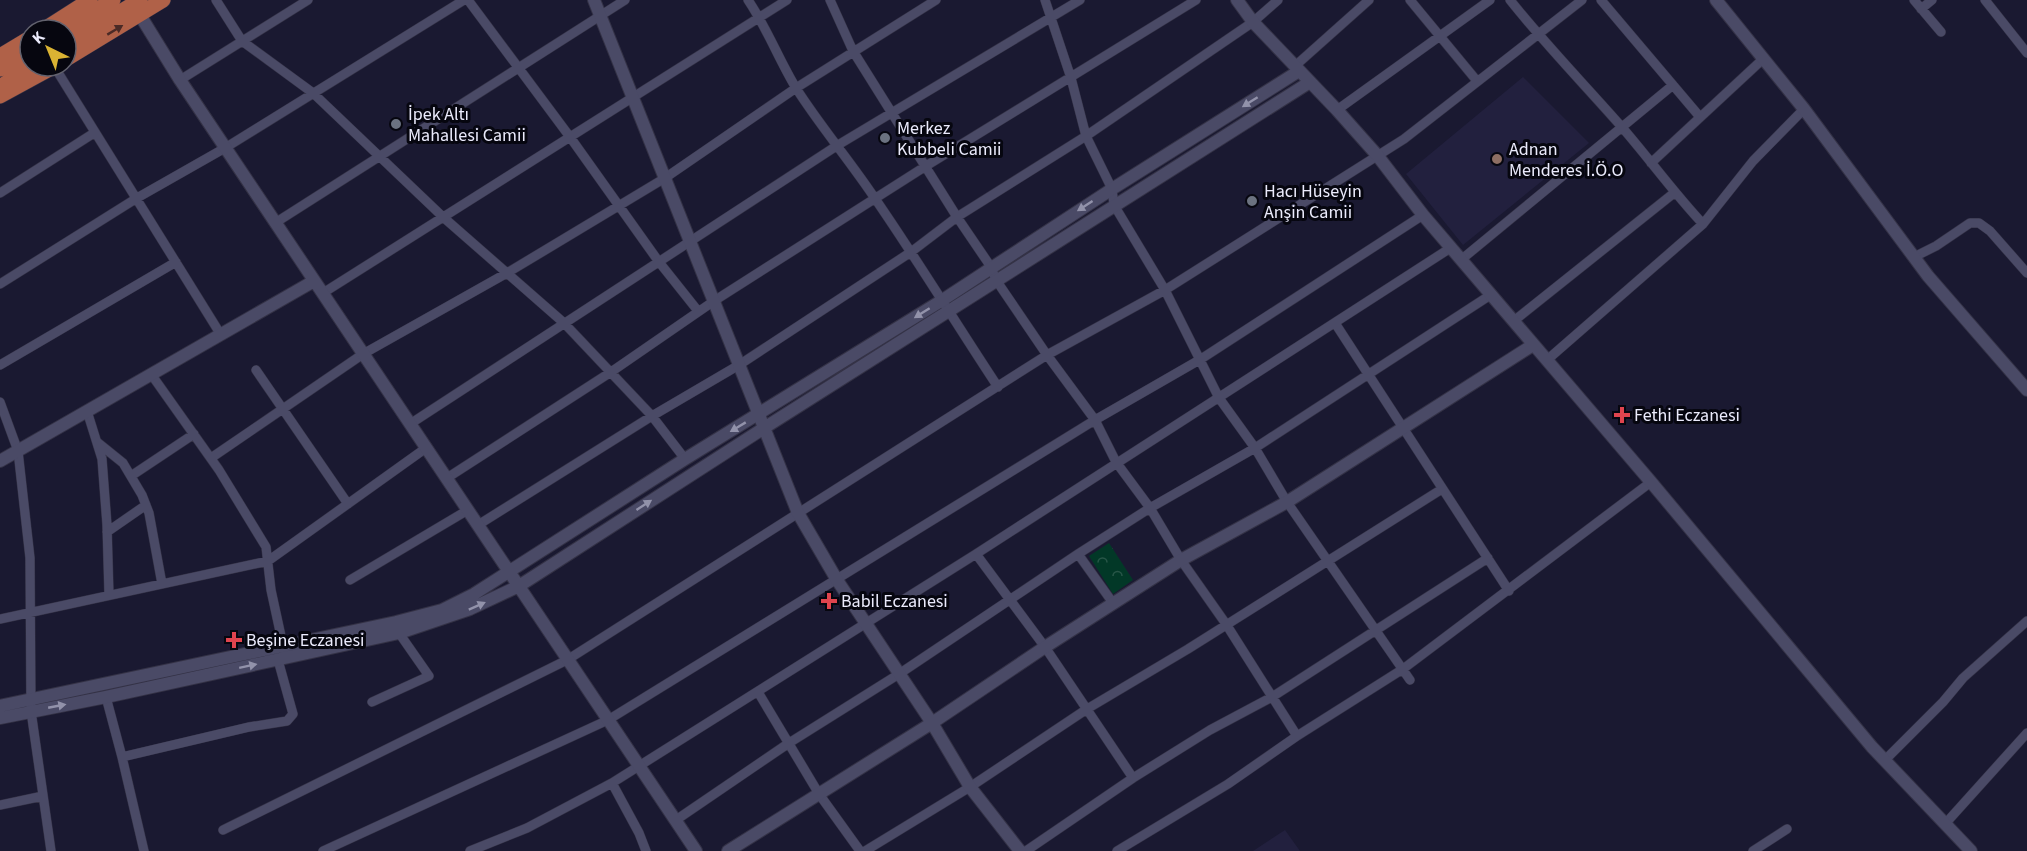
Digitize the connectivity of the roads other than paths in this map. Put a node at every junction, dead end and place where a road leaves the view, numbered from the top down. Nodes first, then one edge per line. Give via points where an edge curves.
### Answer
1 (90, 0) edge
2 (113, 0) edge
3 (140, 0) edge
4 (163, 0) edge
5 (216, 0) edge
6 (308, 0) edge
7 (466, 0) edge
8 (594, 0) edge
9 (625, 0) edge
10 (748, 0) edge
11 (787, 0) edge
12 (830, 0) edge
13 (936, 0) edge
14 (1045, 0) edge
15 (1080, 0) edge
16 (1196, 0) edge
17 (1237, 0) edge
18 (1278, 0) edge
19 (1369, 0) edge
20 (1490, 0) edge
21 (1510, 0) edge
22 (1582, 0) edge
23 (1601, 0) edge
24 (1716, 0) edge
25 (1914, 0) edge
26 (1932, 0) edge
27 (1985, 0) edge
28 (1416, 2) edge
29 (1921, 9) junction
30 (600, 15) junction
31 (760, 17) junction
32 (62, 18) edge
33 (1051, 18) junction
34 (143, 20) dead end
35 (78, 21) edge
36 (1253, 22) junction
37 (1941, 32) dead end
38 (1537, 34) junction
39 (1440, 36) junction
40 (78, 38) edge
41 (243, 41) junction
42 (18, 45) edge
43 (853, 51) junction
44 (78, 52) edge
45 (2027, 53) edge
46 (0, 56) edge
47 (18, 58) edge
48 (1763, 59) junction
49 (519, 67) junction
50 (1297, 68) junction
51 (0, 69) edge
52 (18, 75) edge
53 (32, 78) edge
54 (61, 78) edge
55 (1071, 78) junction
56 (180, 80) junction
57 (1477, 81) junction
58 (1310, 82) junction
59 (1673, 85) junction
60 (0, 87) edge
61 (796, 88) junction
62 (313, 93) junction
63 (0, 96) edge
64 (633, 97) junction
65 (1804, 109) junction
66 (1337, 110) junction
67 (892, 112) junction
68 (1700, 117) junction
69 (1621, 127) junction
70 (94, 133) junction
71 (1086, 136) junction
72 (570, 137) junction
73 (838, 145) junction
74 (225, 148) junction
75 (1377, 155) junction
76 (381, 156) junction
77 (1651, 163) junction
78 (926, 166) junction
79 (665, 178) junction
80 (1112, 189) junction
81 (0, 193) edge
82 (1674, 193) junction
83 (137, 198) junction
84 (876, 199) junction
85 (1113, 205) junction
86 (618, 206) junction
87 (1423, 215) junction
88 (443, 217) junction
89 (957, 217) junction
90 (275, 223) junction
91 (1703, 224) junction
92 (690, 242) junction
93 (1452, 247) junction
94 (911, 252) junction
95 (1914, 258) junction
96 (1462, 259) junction
97 (176, 262) junction
98 (658, 262) junction
99 (991, 267) junction
100 (507, 273) junction
101 (2027, 273) edge
102 (996, 280) junction
103 (314, 281) junction
104 (0, 284) edge
105 (1165, 290) junction
106 (323, 293) junction
107 (1492, 294) junction
108 (714, 301) junction
109 (944, 306) junction
110 (698, 311) junction
111 (1515, 321) junction
112 (564, 323) junction
113 (1335, 323) junction
114 (221, 335) junction
115 (1533, 345) junction
116 (363, 354) junction
117 (1047, 356) junction
118 (1201, 359) junction
119 (1547, 360) junction
120 (0, 365) edge
121 (739, 365) junction
122 (256, 370) dead end
123 (610, 372) junction
124 (151, 374) junction
125 (1369, 374) junction
126 (998, 387) junction
127 (2027, 390) edge
128 (1220, 398) junction
129 (0, 402) edge
130 (283, 410) junction
131 (87, 411) junction
132 (759, 415) junction
133 (652, 416) junction
134 (1095, 420) junction
135 (410, 424) junction
136 (764, 428) junction
137 (1402, 428) junction
138 (194, 434) junction
139 (97, 442) junction
140 (426, 448) junction
141 (1255, 448) junction
142 (18, 451) junction
143 (211, 458) junction
144 (685, 459) junction
145 (0, 461) edge
146 (1116, 462) junction
147 (130, 476) junction
148 (447, 478) junction
149 (1651, 482) junction
150 (1442, 489) junction
151 (1287, 502) junction
152 (348, 504) junction
153 (146, 505) junction
154 (1150, 508) junction
155 (468, 510) junction
156 (798, 513) junction
157 (478, 525) junction
158 (107, 532) junction
159 (976, 554) junction
160 (1078, 554) junction
161 (1488, 558) junction
162 (1181, 560) junction
163 (1328, 560) junction
164 (268, 561) junction
165 (509, 572) junction
166 (350, 580) dead end
167 (837, 580) junction
168 (162, 584) junction
169 (519, 586) junction
170 (1509, 591) junction
171 (109, 595) junction
172 (1010, 598) junction
173 (1113, 603) junction
174 (30, 611) junction
175 (0, 619) edge
176 (2027, 621) edge
177 (866, 624) junction
178 (1227, 624) junction
179 (1377, 631) junction
180 (399, 633) junction
181 (1045, 647) junction
182 (283, 655) junction
183 (567, 660) junction
184 (1403, 669) junction
185 (899, 674) junction
186 (1410, 680) dead end
187 (758, 692) junction
188 (106, 697) junction
189 (1272, 697) junction
190 (372, 702) dead end
191 (0, 706) edge
192 (31, 706) junction
193 (1087, 709) junction
194 (0, 718) edge
195 (608, 720) junction
196 (932, 723) junction
197 (2027, 733) edge
198 (1297, 736) junction
199 (789, 743) junction
200 (122, 757) junction
201 (1885, 760) junction
202 (638, 765) junction
203 (1133, 778) junction
204 (612, 783) junction
205 (970, 787) junction
206 (819, 794) junction
207 (43, 796) junction
208 (0, 805) edge
209 (676, 820) junction
210 (1945, 824) junction
211 (1787, 829) dead end
212 (223, 830) dead end
213 (642, 849) edge
214 (142, 850) edge
215 (51, 851) edge
216 (323, 851) edge
217 (470, 851) edge
218 (696, 851) edge
219 (728, 851) edge
220 (860, 851) edge
221 (865, 851) edge
222 (1020, 851) edge
223 (1026, 851) edge
224 (1117, 851) edge
225 (1753, 851) edge
226 (1971, 851) edge

1 - 32 highway
2 - 35 highway
3 - 40 highway
44 -> 4 highway
5 - 41 street
6 - 41 street
7 - 49 street
7 - 62 street
8 - 30 street
9 - 30 street
10 - 31 street
11 - 31 street
12 - 43 street
13 - 43 street
14 - 33 street
15 - 33 street
16 - 55 street
17 - 36 street
18 - 36 street
19 - 50 street
20 - 39 street
21 - 38 street
22 - 38 street
23 - 59 street
24 - 48 street
25 - 29 street
26 - 29 street
27 - 45 street
28 - 39 street
29 - 37 street
30 - 49 street
30 - 64 street
31 - 61 street
31 - 64 street
33 - 55 street
33 - 67 street
34 - 56 street
36 - 50 street
36 - 71 street
38 - 57 street
38 - 69 street
39 - 57 street
39 - 66 street
41 - 56 street
41 - 62 street
42 - 46 highway
43 - 61 street
43 - 67 street
47 - 51 highway
48 - 65 street
48 - 68 street
49 - 72 street
49 - 76 street
50 - 58 street
50 -> 80 street
52 - 60 highway
53 - 63 highway
54 - 70 street
55 - 71 street
55 - 78 street
56 - 74 street
57 - 75 street via 1404,139
58 - 66 street
58 - 85 street
59 - 68 street
59 - 69 street
61 - 73 street
61 - 79 street
62 - 74 street
62 - 76 street
64 - 72 street
64 - 79 street
65 - 91 street via 1753,161
65 - 95 street
66 - 75 street
67 - 73 street
67 - 78 street
68 - 77 street
69 - 77 street
69 - 96 street
70 - 81 street
70 - 83 street
71 - 80 street
71 - 89 street
72 - 86 street
72 - 88 street
73 - 84 street
73 - 92 street
74 - 83 street
74 - 90 street
75 - 87 street
75 - 105 street
76 - 88 street
76 - 90 street
77 - 82 street
78 - 84 street
78 - 89 street
79 - 86 street
79 - 92 street
80 - 85 street
80 -> 99 street
82 - 91 street
82 - 111 street
83 - 97 street
83 - 104 street
84 - 94 street
84 - 108 street
85 - 102 street
85 - 105 street
86 - 98 street
86 - 100 street
87 - 93 street
87 - 118 street
88 - 100 street
88 - 106 street
89 - 94 street
89 - 99 street
90 - 103 street
91 - 119 street
92 - 98 street
92 - 108 street
93 - 96 street
93 - 113 street
94 - 109 street
94 - 121 street
95 - 101 street via 1970,223 1979,223
95 - 127 street
96 - 107 street
97 - 114 street
97 - 120 street
98 - 110 street
98 - 112 street
99 - 102 street
99 - 109 street
100 - 112 street
100 - 116 street
102 - 109 street
102 - 117 street
103 - 106 street
103 - 114 street
105 - 117 street
105 - 118 street
106 - 116 street
107 - 111 street
107 - 125 street
108 - 110 street
108 - 121 street
109 - 126 street
109 -> 132 street
109 - 136 street
110 - 123 street
111 - 115 street
112 - 123 street
112 - 135 street
113 - 125 street
113 - 128 street
114 - 124 street
115 - 119 street
115 - 137 street
116 - 130 street
116 - 135 street
117 - 126 street
117 - 134 street
118 - 128 street
118 - 134 street
119 - 149 street
121 - 132 street
121 - 133 street
122 - 130 street
123 - 133 street
123 - 148 street
124 - 131 street
124 - 138 street
125 - 137 street
125 - 141 street
126 - 156 street
128 - 141 street
128 - 146 street
129 - 142 street
130 - 143 street
130 - 152 street
131 - 139 street
131 - 142 street
132 - 136 street
132 -> 144 street
133 - 144 street
133 - 157 street
134 - 146 street
134 - 167 street
135 - 140 street
136 - 156 street
169 -> 136 street
137 - 150 street
137 - 151 street
138 - 143 street
138 - 147 street
139 - 147 street via 123,463
139 - 158 street via 102,459
140 - 148 street
140 - 152 street
141 - 151 street
141 - 154 street
142 - 145 street
142 - 174 street via 30,558
143 - 164 street via 266,547
144 - 165 street
146 - 154 street
146 - 159 street
147 - 153 street
148 - 155 street
149 - 170 street
149 - 201 street
150 - 161 street
150 - 163 street
151 - 162 street
151 - 163 street
152 - 164 street
153 - 158 street
153 - 168 street
154 - 160 street
154 - 162 street
155 - 157 street
155 - 166 street
156 - 167 street
156 - 183 street
157 - 165 street
158 - 171 street
159 - 172 street
159 - 177 street
160 - 172 street
160 - 173 street
161 - 170 street
161 - 179 street
162 - 173 street
162 - 178 street
163 - 178 street
163 - 179 street
164 - 168 street
164 - 182 street
165 - 169 street
165 - 182 street via 442,610
167 - 177 street
167 - 195 street
168 - 171 street
180 -> 169 street via 470,609
169 - 183 street
170 - 184 street
171 - 174 street
172 - 181 street
172 - 185 street
173 - 181 street
174 - 175 street
174 - 192 street
176 - 201 street via 1963,678
177 - 185 street
177 - 187 street
178 - 189 street
178 - 193 street
179 - 184 street
179 - 189 street
180 - 182 street
180 - 190 street via 429,676
181 - 193 street
181 - 196 street
188 -> 182 street
182 - 192 street
182 - 200 street via 292,714 287,721
183 - 195 street
183 - 212 street
184 - 186 street
184 - 198 street
185 - 196 street
185 - 199 street
187 - 199 street
187 - 202 street
192 -> 188 street
188 - 200 street
189 - 198 street
189 - 203 street
191 - 192 street
192 - 194 street
192 - 207 street
193 - 203 street
193 - 205 street
195 - 202 street
195 - 216 street
196 - 205 street
196 - 206 street
197 - 210 street
198 - 224 street
199 - 206 street
199 - 209 street
200 - 214 street
201 - 210 street
202 - 204 street
202 - 209 street
203 - 223 street
204 - 213 street
204 - 217 street via 527,828
205 - 221 street
205 - 222 street
206 - 219 street
206 - 220 street
207 - 208 street
207 - 215 street
209 - 218 street
210 - 226 street
211 - 225 street

